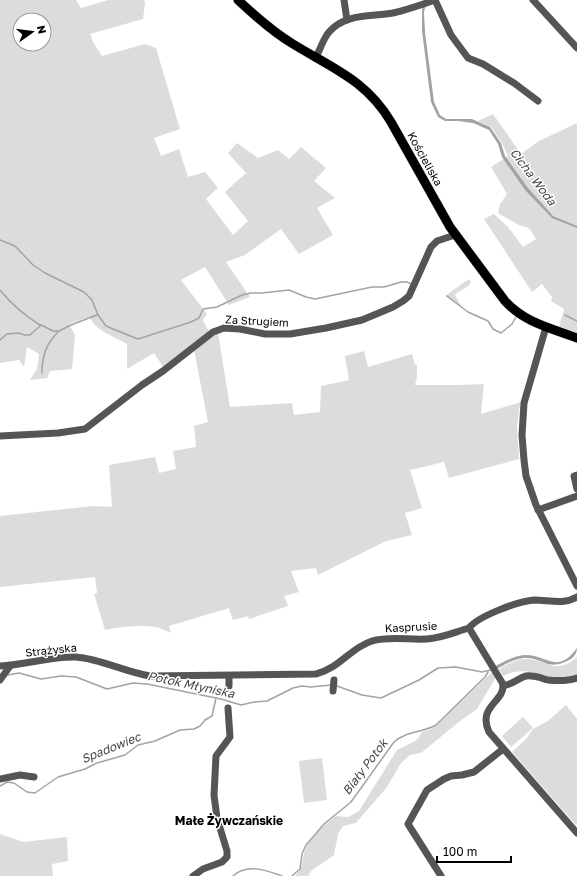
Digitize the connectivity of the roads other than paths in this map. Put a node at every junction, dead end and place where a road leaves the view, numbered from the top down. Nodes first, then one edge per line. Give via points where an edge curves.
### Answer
1 (238, 0) edge
2 (344, 0) edge
3 (433, 0) edge
4 (532, 0) edge
5 (347, 20) junction
6 (577, 48) edge
7 (316, 58) junction
8 (538, 101) dead end
9 (455, 235) junction
10 (546, 327) junction
11 (577, 338) edge
12 (0, 436) edge
13 (577, 475) edge
14 (577, 489) edge
15 (577, 496) edge
16 (538, 510) junction
17 (577, 586) edge
18 (577, 597) edge
19 (469, 628) junction
20 (0, 666) edge
21 (10, 666) junction
22 (150, 676) joint
23 (229, 676) junction
24 (2, 677) edge
25 (577, 678) edge
26 (334, 680) dead end
27 (229, 686) dead end
28 (503, 686) junction
29 (334, 691) dead end
30 (228, 708) dead end
31 (503, 749) junction
32 (34, 777) dead end
33 (0, 779) edge
34 (577, 833) edge
35 (193, 876) edge
36 (441, 876) edge

1 - 7 main road, Kościeliska via 277,33
2 - 5 street
3 - 5 street via 392,13
3 - 8 street via 468,58 514,83
4 - 6 street
5 - 7 street via 332,28 327,34
7 - 9 main road, Kościeliska via 354,80 382,108
9 - 10 main road, Kościeliska via 506,303 524,317
9 - 12 street, Za Strugiem via 437,241 431,247 409,296 393,307 362,320 284,334 224,328 213,332 84,429
10 - 11 main road, Kościeliska
10 - 16 street via 526,394 522,429 525,471
13 - 14 street via 574,476
15 - 16 street
16 - 17 street
18 - 19 street, Kasprusie via 564,602 535,600 518,603 489,615
19 - 23 street, Kasprusie via 433,638 374,641 359,647 334,667 316,674
19 - 28 street
20 - 21 street, Strążyska
21 - 22 street, Strążyska via 76,657
21 - 24 street
22 - 23 street, Kasprusie
23 - 27 street
25 - 28 street via 565,681 529,676
26 - 29 street
28 - 31 street via 502,692 489,709 486,721 489,732
30 - 35 street via 230,737 216,756 214,795 215,810 227,858
31 - 34 street
31 - 36 street via 474,772 451,776 427,790 408,824
32 - 33 street via 20,775

